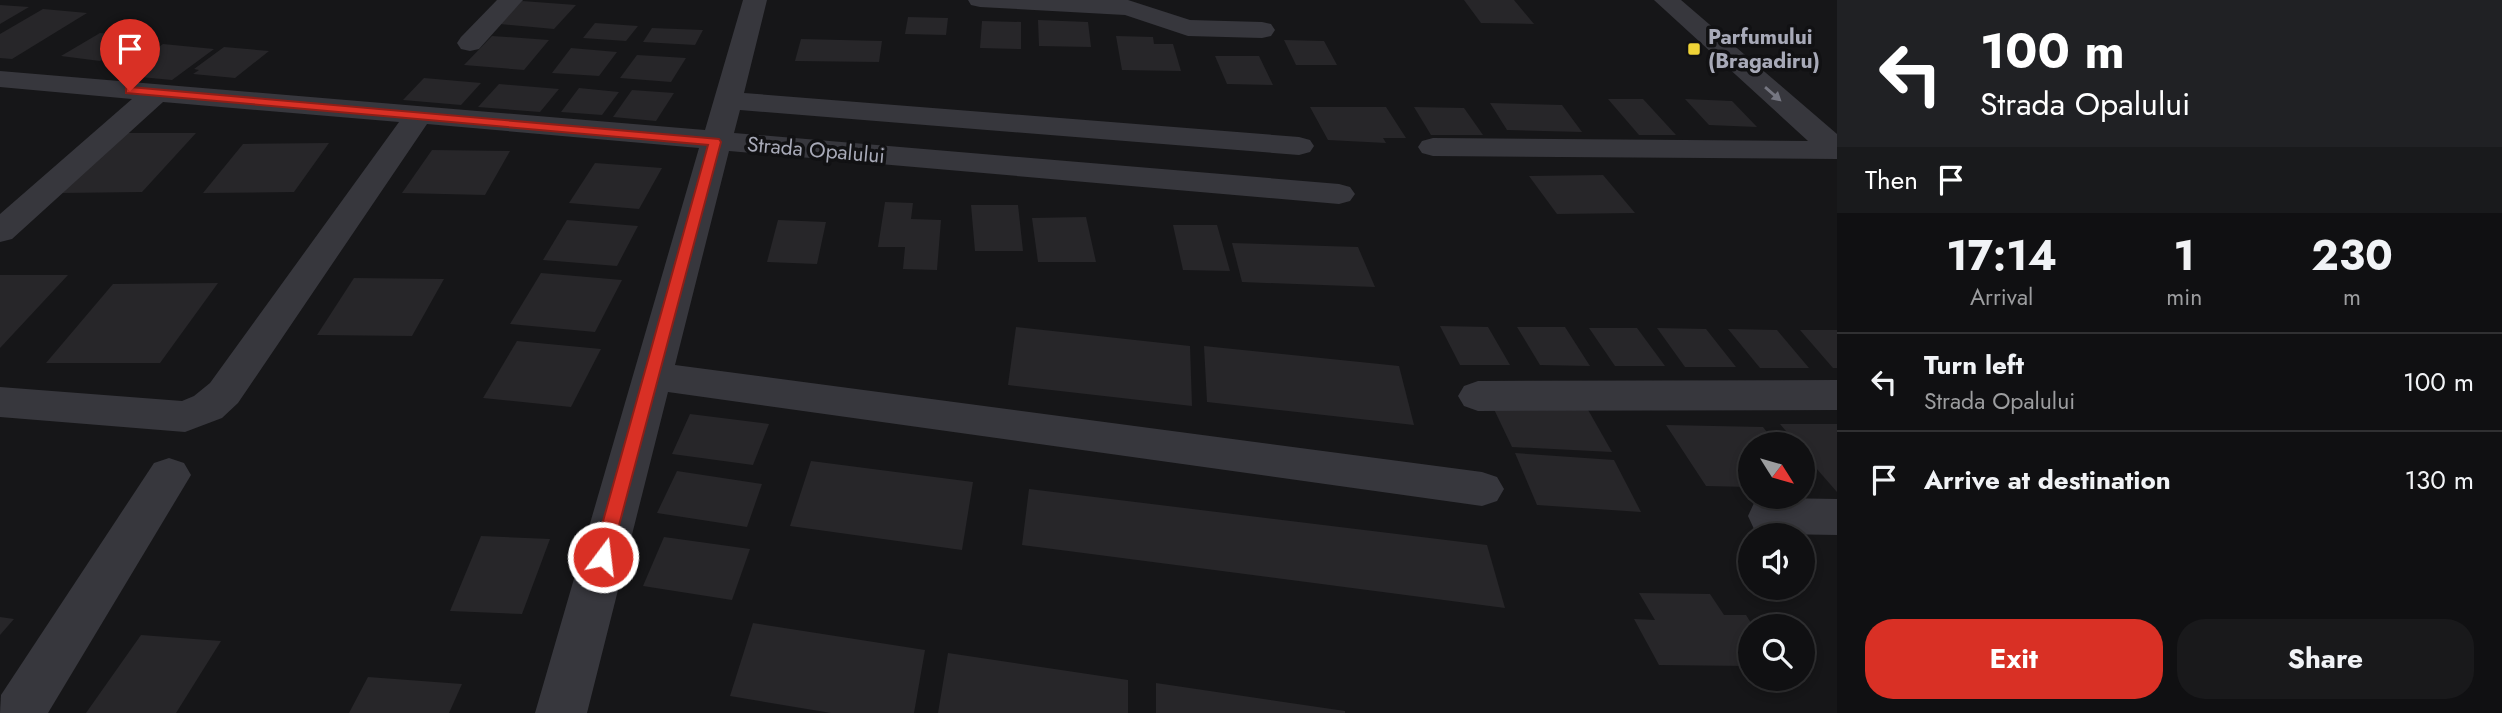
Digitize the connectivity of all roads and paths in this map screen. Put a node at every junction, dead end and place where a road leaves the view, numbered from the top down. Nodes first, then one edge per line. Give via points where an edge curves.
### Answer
1 (511, 0) edge
2 (755, 0) edge
3 (980, 0) edge
4 (1666, 0) edge
5 (1262, 30) dead end
6 (470, 43) dead end
7 (0, 79) edge
8 (156, 93) junction
9 (727, 100) junction
10 (418, 117) junction
11 (715, 142) junction
12 (1299, 146) dead end
13 (1433, 147) dead end
14 (1837, 150) edge
15 (1339, 194) dead end
16 (0, 232) edge
17 (652, 376) junction
18 (1837, 394) edge
19 (1478, 396) dead end
20 (0, 402) edge
21 (169, 475) dead end
22 (1482, 489) dead end
23 (1770, 516) dead end
24 (1837, 517) edge
25 (19, 713) edge
26 (561, 713) edge

1 - 6 street
2 - 9 street
3 - 5 street via 1128,8 1188,28
4 -> 14 street
7 - 8 street, Strada Opalului
8 - 10 street, Strada Opalului
8 - 16 street
9 - 11 street
9 - 12 street
10 - 11 street, Strada Opalului
10 - 20 street via 223,393 208,407 185,417
11 - 15 street, Strada Opalului
11 - 17 street
13 - 14 street
17 - 22 street
17 - 26 street
18 - 19 street
21 - 25 street
23 - 24 street

